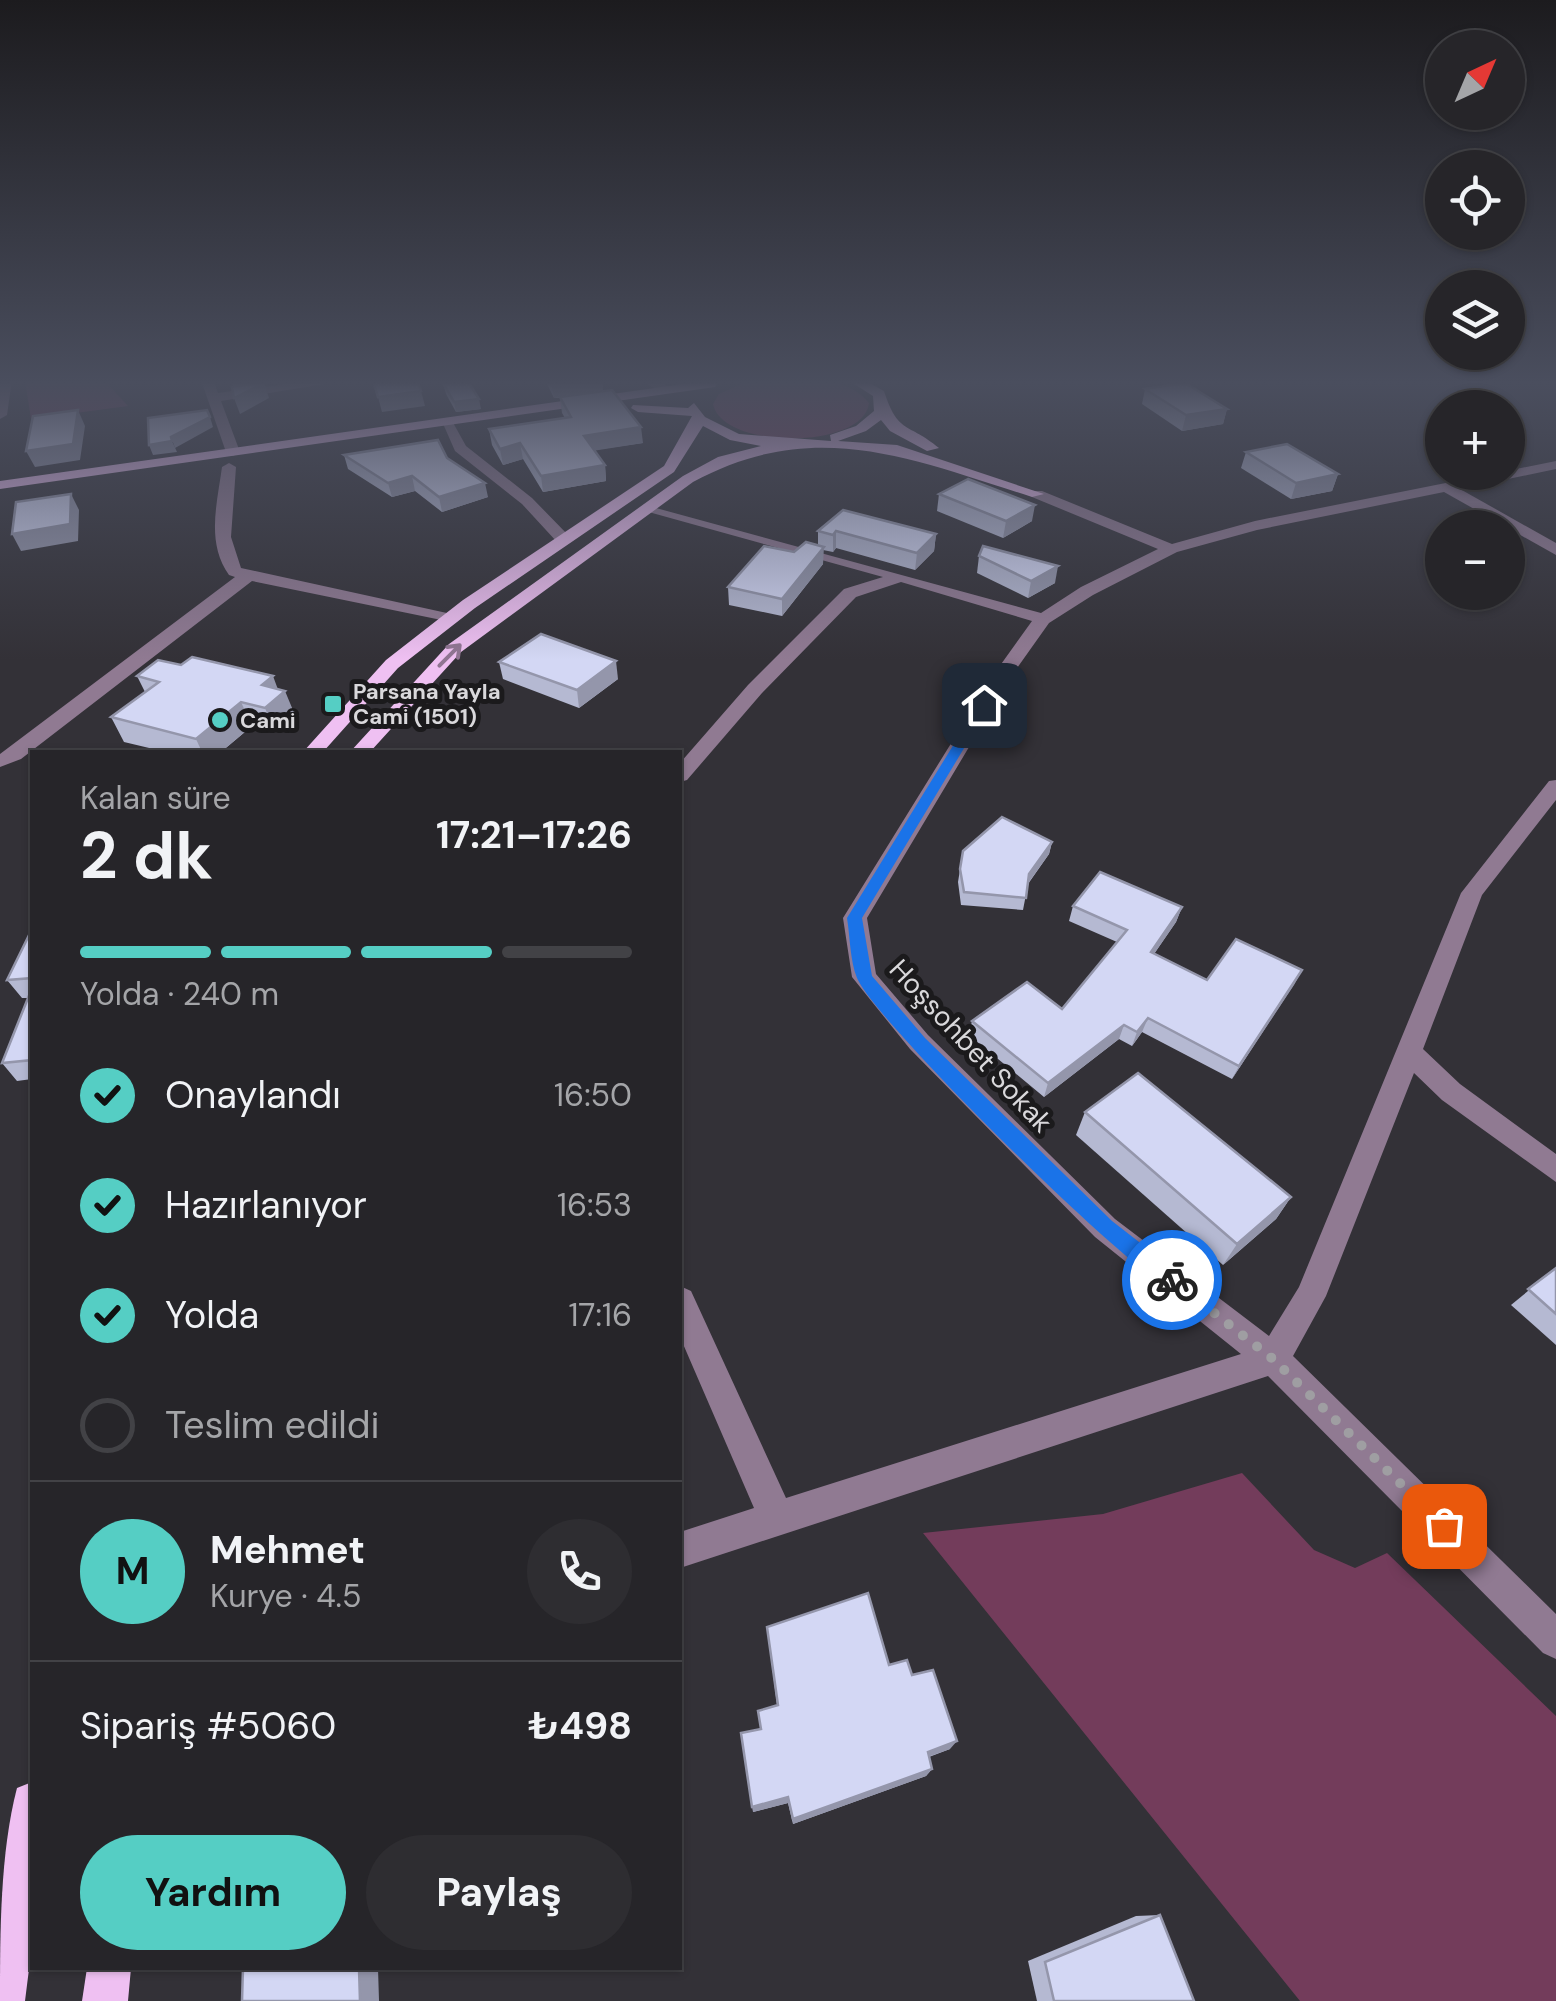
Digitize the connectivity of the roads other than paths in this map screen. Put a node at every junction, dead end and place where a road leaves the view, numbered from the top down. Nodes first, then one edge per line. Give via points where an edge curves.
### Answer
1 (107, 473) edge
2 (156, 473) edge
3 (230, 473) edge
4 (491, 473) edge
5 (662, 473) edge
6 (703, 473) edge
7 (972, 473) edge
8 (990, 473) edge
9 (0, 485) edge
10 (1431, 490) edge
11 (1451, 490) edge
12 (1037, 494) junction
13 (0, 501) edge
14 (650, 508) junction
15 (563, 539) junction
16 (1171, 549) junction
17 (1556, 550) edge
18 (246, 576) junction
19 (901, 577) junction
20 (450, 619) junction
21 (1043, 619) junction
22 (315, 750) edge
23 (362, 750) edge
24 (7, 758) edge
25 (30, 769) edge
26 (682, 774) edge
27 (1556, 786) edge
28 (1409, 1052) junction
29 (1554, 1165) edge
30 (682, 1304) edge
31 (1273, 1359) junction
32 (777, 1518) junction
33 (682, 1549) edge
34 (1556, 1640) edge
35 (30, 1816) edge
36 (108, 1970) edge
37 (2, 2001) edge
38 (105, 2001) edge

1 - 9 main road
2 - 13 main road
3 - 18 street via 224,544 229,567
4 - 15 street
5 - 15 main road
6 - 14 main road
7 - 12 main road
8 - 12 main road
10 - 16 street, Hoşsohbet Sokak
11 - 17 street
12 - 16 street
14 - 19 street
23 -> 14 main road via 455,648
15 - 20 main road
16 - 21 street, Hoşsohbet Sokak
18 - 20 street
18 - 24 street
19 - 21 street
19 - 26 street via 850,593 829,610
20 - 22 main road via 392,664
21 - 31 street, Hoşsohbet Sokak via 1002,674 855,918 864,978 1105,1228
24 - 25 street
27 - 28 street via 1472,893
28 - 29 street via 1451,1092
28 - 31 street via 1311,1296
30 - 32 street
31 - 32 street
31 - 34 street, Hoşsohbet Sokak
32 - 33 street
35 - 37 main road
36 - 38 main road

